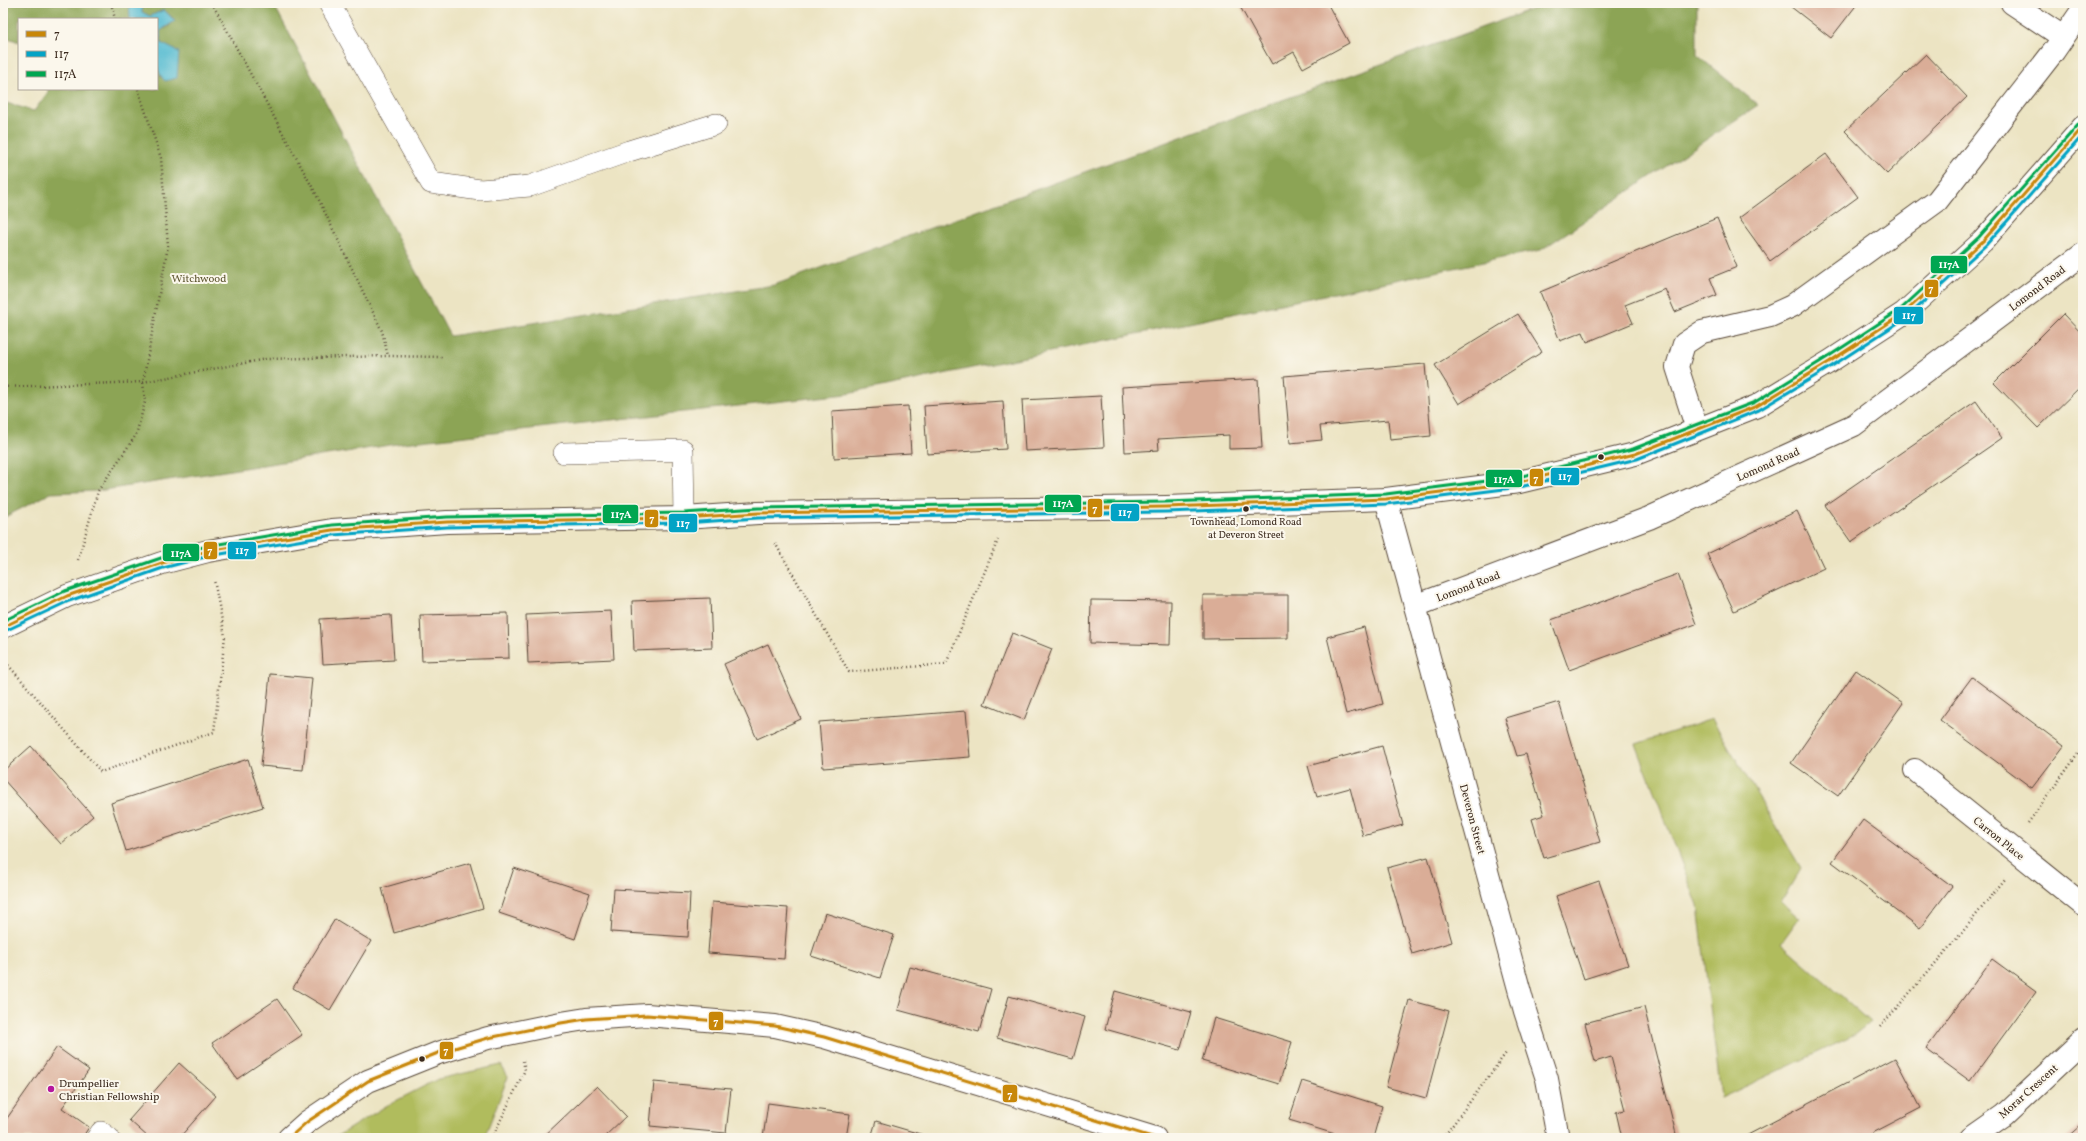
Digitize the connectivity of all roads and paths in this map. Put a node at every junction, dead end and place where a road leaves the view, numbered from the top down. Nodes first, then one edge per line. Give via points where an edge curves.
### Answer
1 (110, 3) edge
2 (212, 3) edge
3 (329, 3) edge
4 (2012, 3) edge
5 (2083, 9) edge
6 (115, 18) edge
7 (2063, 38) junction
8 (138, 90) edge
9 (716, 124) dead end
10 (2083, 127) edge
11 (2083, 254) edge
12 (388, 356) junction
13 (443, 357) dead end
14 (143, 382) junction
15 (3, 387) edge
16 (1697, 429) junction
17 (564, 453) dead end
18 (1386, 499) junction
19 (1011, 510) junction
20 (758, 513) junction
21 (684, 518) junction
22 (217, 590) dead end
23 (67, 596) junction
24 (1415, 606) junction
25 (3, 627) edge
26 (3, 659) edge
27 (2083, 748) edge
28 (1915, 770) dead end
29 (2017, 852) junction
30 (2083, 905) edge
31 (1525, 1011) junction
32 (1880, 1027) dead end
33 (512, 1032) junction
34 (2083, 1041) edge
35 (97, 1138) edge
36 (109, 1138) edge
37 (289, 1138) edge
38 (492, 1138) edge
39 (1155, 1138) edge
40 (1443, 1138) edge
41 (1558, 1138) edge
42 (1971, 1138) edge

1 - 6 path
2 - 12 path via 316,194 382,331
3 - 9 lane via 431,183 480,190 530,186
4 - 7 street
5 - 7 street
7 - 16 street via 1937,201 1792,306 1770,316 1702,332 1684,344 1677,367
8 - 14 path via 161,158 168,246
10 - 16 street via 1984,241 1904,312 1758,406
11 - 24 street, Lomond Road via 1854,425 1649,518
12 - 13 path
12 - 14 path via 266,359
14 - 15 path
14 - 23 path via 145,402 136,435 98,491
16 - 18 street via 1635,454 1519,482
17 - 21 lane via 683,450
18 - 19 street
18 - 24 street, Deveron Street
19 - 20 street
19 - 20 path via 946,664 849,672
20 - 21 street
21 - 23 street via 447,522 332,530 208,551 162,563
22 - 26 path via 225,636 214,732 102,772
23 - 25 street
24 - 31 street, Deveron Street
27 - 29 path
28 - 29 street, Carron Place
29 - 30 street, Carron Place
29 - 32 path via 1960,935
31 - 40 path via 1515,1042
31 - 41 street, Deveron Street via 1547,1079
33 - 37 street via 438,1053 368,1081 307,1122
33 - 38 path via 525,1070
33 - 39 street via 586,1019 647,1015 775,1026 824,1038
34 - 42 street, Morar Crescent via 2004,1115
35 - 36 lane via 101,1132

